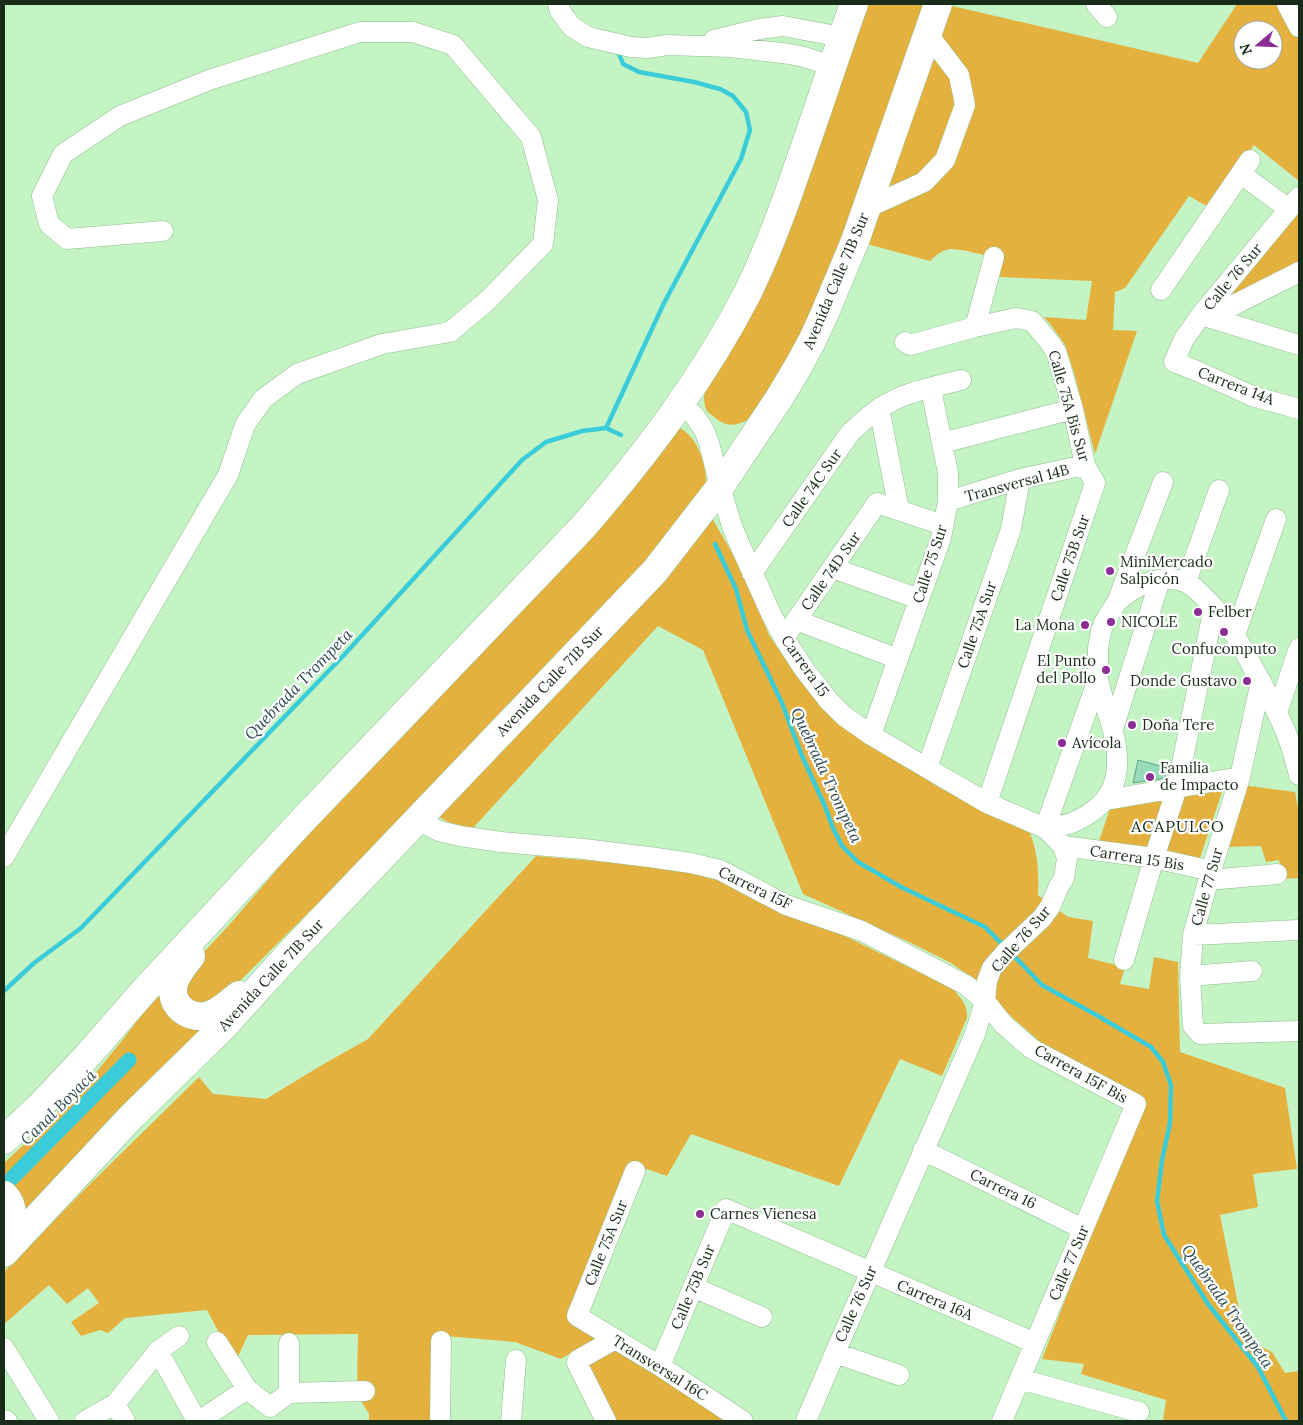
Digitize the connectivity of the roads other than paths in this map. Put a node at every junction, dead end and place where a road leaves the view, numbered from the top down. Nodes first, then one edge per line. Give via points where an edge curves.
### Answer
1 (558, 4) edge
2 (854, 4) edge
3 (938, 4) edge
4 (1286, 4) edge
5 (1299, 28) edge
6 (928, 33) junction
7 (842, 37) junction
8 (696, 45) junction
9 (832, 66) junction
10 (1294, 203) edge
11 (867, 208) junction
12 (163, 231) dead end
13 (994, 257) dead end
14 (1299, 272) edge
15 (1161, 290) dead end
16 (1206, 316) junction
17 (975, 327) junction
18 (905, 342) dead end
19 (1299, 345) edge
20 (1174, 362) joint
21 (961, 380) dead end
22 (931, 388) junction
23 (680, 404) junction
24 (879, 408) junction
25 (1073, 409) junction
26 (1299, 409) edge
27 (942, 442) junction
28 (1085, 465) junction
29 (1020, 479) junction
30 (1163, 482) dead end
31 (1095, 483) joint
32 (720, 487) junction
33 (1219, 490) dead end
34 (948, 501) junction
35 (899, 510) junction
36 (1276, 519) dead end
37 (943, 525) junction
38 (832, 568) junction
39 (752, 573) junction
40 (1160, 580) junction
41 (1186, 582) junction
42 (919, 599) junction
43 (1117, 602) junction
44 (1214, 607) junction
45 (796, 620) junction
46 (1235, 635) junction
47 (784, 638) junction
48 (1299, 648) edge
49 (898, 659) junction
50 (1098, 679) junction
51 (1261, 681) junction
52 (1287, 721) edge
53 (1113, 729) junction
54 (871, 735) junction
55 (927, 768) junction
56 (1299, 775) edge
57 (1240, 777) junction
58 (1177, 788) junction
59 (1106, 800) junction
60 (987, 803) junction
61 (417, 820) junction
62 (1045, 828) junction
63 (1063, 846) junction
64 (4, 857) edge
65 (1154, 858) junction
66 (1277, 874) dead end
67 (1209, 876) junction
68 (244, 885) junction
69 (1299, 930) edge
70 (1193, 935) junction
71 (293, 950) junction
72 (1124, 960) dead end
73 (1252, 971) dead end
74 (1190, 976) junction
75 (985, 1001) junction
76 (1299, 1031) edge
77 (1136, 1104) joint
78 (4, 1140) edge
79 (923, 1150) junction
80 (635, 1171) dead end
81 (4, 1196) edge
82 (726, 1209) joint
83 (1083, 1228) junction
84 (4, 1239) edge
85 (4, 1253) edge
86 (870, 1272) junction
87 (693, 1287) junction
88 (577, 1316) joint
89 (762, 1317) dead end
90 (179, 1336) dead end
91 (615, 1339) junction
92 (441, 1341) dead end
93 (217, 1342) dead end
94 (289, 1343) dead end
95 (1035, 1343) junction
96 (4, 1348) edge
97 (158, 1351) junction
98 (835, 1353) junction
99 (516, 1360) dead end
100 (660, 1366) junction
101 (899, 1375) dead end
102 (1020, 1379) junction
103 (247, 1389) junction
104 (365, 1391) dead end
105 (289, 1393) junction
106 (115, 1404) junction
107 (1140, 1410) edge
108 (270, 1414) edge
109 (49, 1421) edge
110 (85, 1421) edge
111 (125, 1421) edge
112 (198, 1421) edge
113 (440, 1421) edge
114 (511, 1421) edge
115 (606, 1421) edge
116 (743, 1421) edge
117 (806, 1421) edge
118 (1002, 1421) edge

1 - 8 street via 571,26 588,37 647,48
2 - 7 highway
3 - 6 highway, Avenida Calle 71B Sur
4 - 5 street
6 - 11 highway, Avenida Calle 71B Sur
6 - 11 street via 959,75 965,105 945,160 924,182
7 - 8 street via 783,26
7 - 9 highway
8 - 9 street via 790,54
9 - 23 highway via 764,256 719,346
10 - 15 street via 1245,167
10 - 16 street, Calle 76 Sur
11 - 32 highway, Avenida Calle 71B Sur via 812,341 780,398
12 - 64 street via 67,239 49,224 42,196 63,154 120,116 209,80 360,32 413,32 453,45 531,138 548,200 543,244 487,301 450,332 382,344 298,374 263,399 245,425 228,476
13 - 17 street
14 - 16 street
16 - 19 street
16 - 20 street, Calle 76 Sur via 1184,339
17 - 18 street via 910,346
17 - 25 street, Calle 75A Bis Sur via 1016,318 1032,321 1057,354
20 - 26 street, Carrera 14A via 1252,396
21 - 22 street, Calle 74C Sur
22 - 24 street, Calle 74C Sur via 902,396
22 - 27 street, Calle 75 Sur
23 - 32 street, Carrera 15 via 694,415 704,430
23 - 68 highway via 583,527
24 - 35 street
24 - 39 street, Calle 74C Sur via 850,433
25 - 27 street
25 - 28 street, Calle 75A Bis Sur
27 - 34 street, Calle 75 Sur via 948,473
28 - 29 street, Transversal 14B
28 - 31 street, Calle 75A Bis Sur
29 - 34 street, Transversal 14B
29 - 55 street, Calle 75A Sur via 1011,529
30 - 43 street
31 - 60 street, Calle 75B Sur
32 - 39 street, Carrera 15
32 - 61 highway, Avenida Calle 71B Sur via 655,571
33 - 41 street
34 - 37 street, Calle 75 Sur
35 - 37 street
35 - 38 street, Calle 74D Sur via 877,503
36 - 46 street
37 - 42 street, Calle 75 Sur
38 - 42 street
38 - 45 street, Calle 74D Sur
39 - 47 street, Carrera 15
40 - 41 street
40 - 43 street via 1146,583
40 - 53 street
41 - 44 street
42 - 49 street, Calle 75 Sur
43 - 50 street via 1100,632
44 - 46 street
44 - 58 street
45 - 47 street, Calle 74D Sur
45 - 49 street
46 - 51 street
47 - 54 street, Carrera 15 via 829,702
48 - 52 street
49 - 54 street, Calle 75 Sur
50 - 53 street
50 - 62 street
51 - 52 street
51 - 57 street, Calle 77 Sur
52 - 56 street
53 - 59 street via 1117,752 1116,780
54 - 55 street, Carrera 15
55 - 60 street, Carrera 15
57 - 58 street
57 - 67 street, Calle 77 Sur
58 - 59 street
58 - 65 street
59 - 62 street via 1074,822
60 - 62 street, Carrera 15
61 - 71 highway, Avenida Calle 71B Sur
61 - 75 street, Carrera 15F via 439,831 460,836 501,842 560,840 720,870 786,905 862,931 966,984
62 - 63 street
63 - 65 street, Carrera 15 Bis
63 - 75 street, Calle 76 Sur via 1067,858 1064,878 1050,907 992,968
65 - 67 street, Carrera 15 Bis
65 - 72 street
66 - 67 street, Carrera 15 Bis
67 - 70 street, Calle 77 Sur
68 - 71 highway via 178,975 174,984 178,1006 190,1015 216,1012
68 - 78 highway via 57,1088
69 - 70 street
70 - 74 street, Calle 77 Sur
71 - 85 highway, Avenida Calle 71B Sur via 224,1027 130,1118
73 - 74 street
74 - 76 street, Calle 77 Sur via 1193,1026 1200,1034
75 - 77 street, Carrera 15F Bis via 1004,1024 1032,1049
75 - 79 street, Calle 76 Sur via 975,1034
77 - 83 street, Calle 77 Sur
79 - 83 street, Carrera 16
79 - 86 street, Calle 76 Sur
80 - 88 street, Calle 75A Sur
81 - 84 highway via 9,1202 12,1220
82 - 86 street, Carrera 16A
82 - 87 street, Calle 75B Sur
83 - 95 street, Calle 77 Sur
86 - 95 street, Carrera 16A
86 - 98 street, Calle 76 Sur
87 - 89 street
87 - 100 street, Calle 75B Sur
88 - 91 street, Transversal 16C
90 - 97 street
91 - 100 street, Transversal 16C
91 - 115 street via 578,1360
92 - 113 street
93 - 103 street
94 - 105 street
95 - 102 street, Calle 77 Sur
96 - 109 street
97 - 106 street
97 - 112 street
98 - 101 street
98 - 117 street, Calle 76 Sur
99 - 114 street
100 - 116 street, Transversal 16C
102 - 107 street
102 - 118 street, Calle 77 Sur
103 - 108 street
103 - 112 street
104 - 105 street
105 - 108 street
106 - 110 street
106 - 111 street

